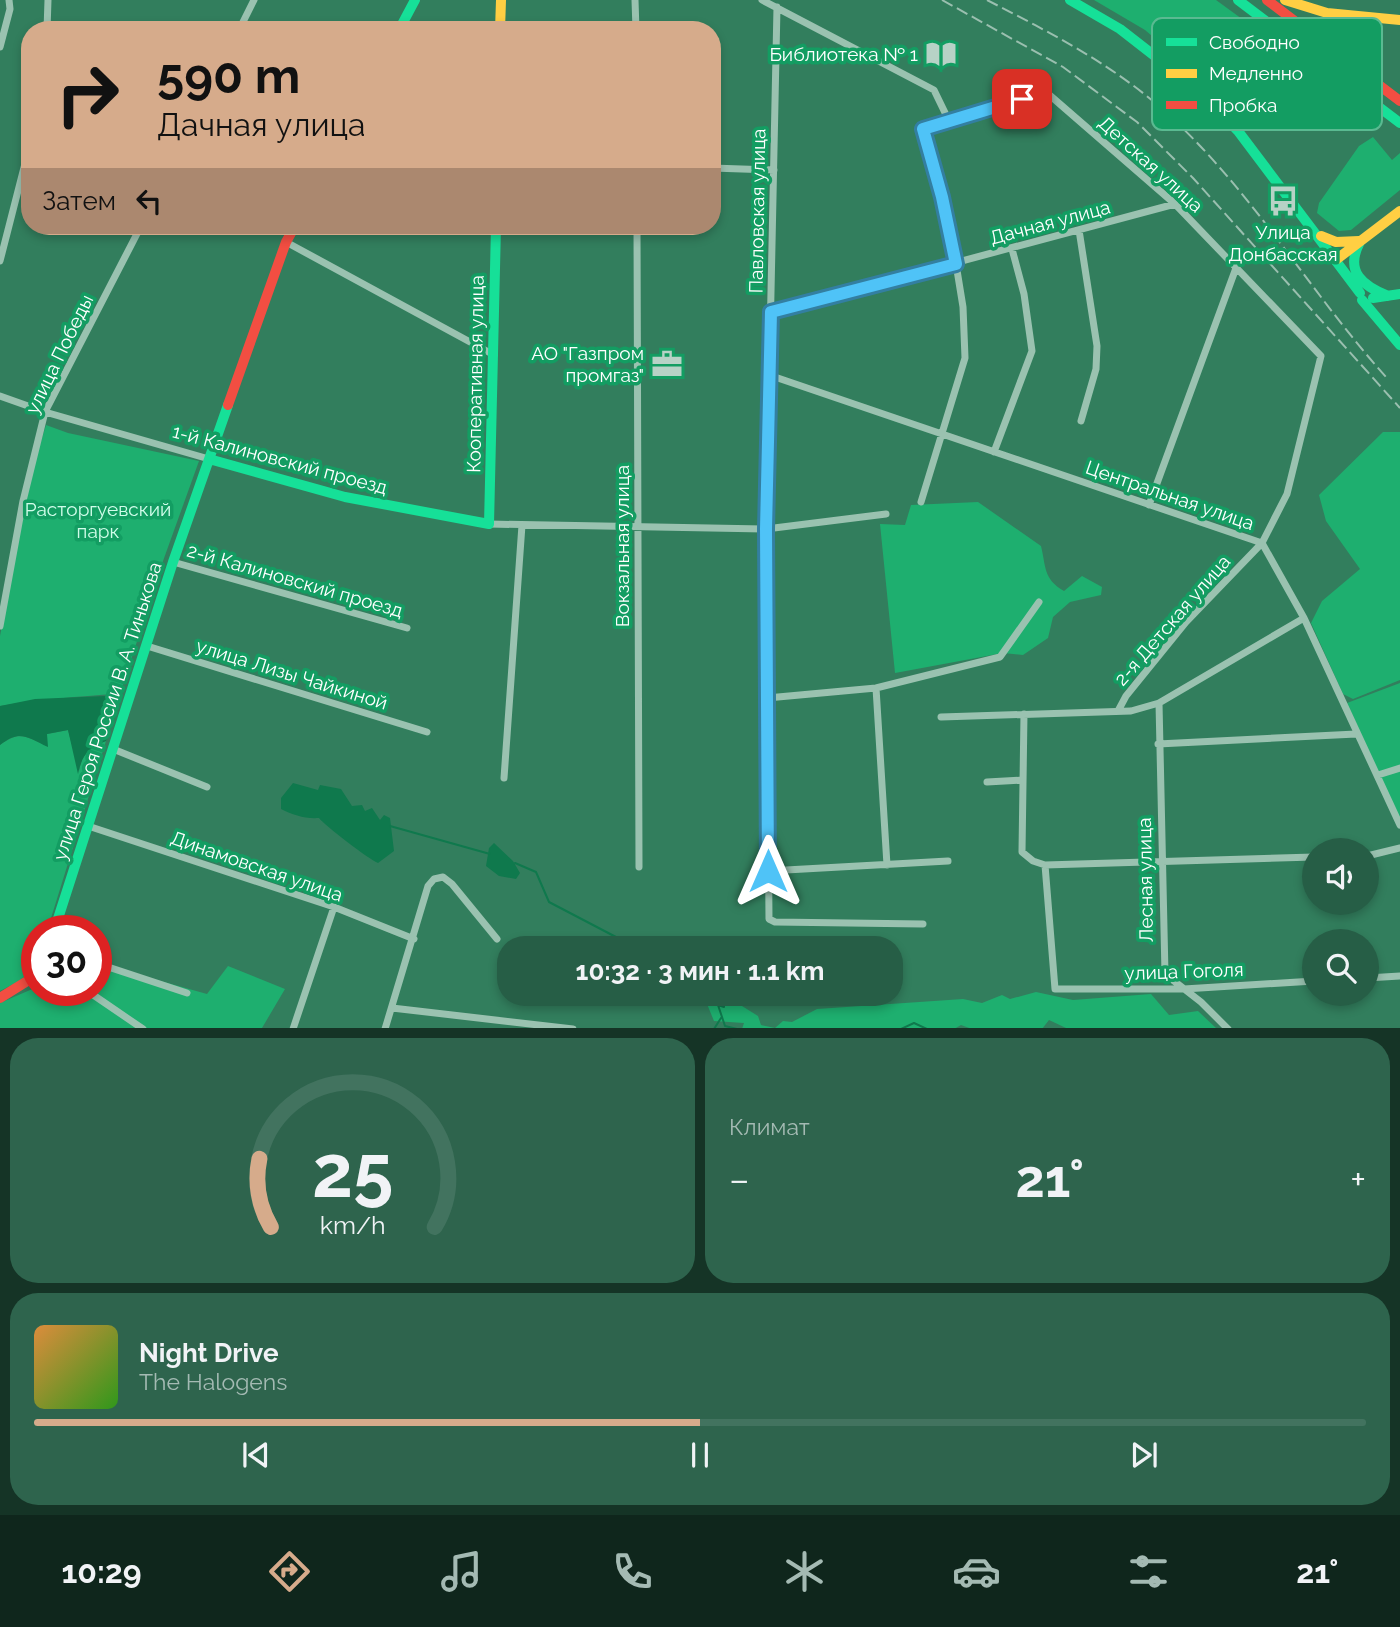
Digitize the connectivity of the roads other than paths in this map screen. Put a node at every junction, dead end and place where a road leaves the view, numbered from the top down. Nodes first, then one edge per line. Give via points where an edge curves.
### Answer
1 (9, 0) edge
2 (48, 0) edge
3 (254, 0) edge
4 (415, 0) edge
5 (501, 0) edge
6 (635, 0) edge
7 (762, 0) edge
8 (1070, 0) edge
9 (1238, 0) edge
10 (1268, 0) edge
11 (1285, 0) edge
12 (777, 6) junction
13 (1262, 18) edge
14 (1291, 18) edge
15 (1380, 18) edge
16 (1382, 18) edge
17 (1400, 20) edge
18 (47, 21) edge
19 (244, 21) edge
20 (404, 21) edge
21 (500, 21) edge
22 (636, 21) edge
23 (0, 46) edge
24 (1152, 54) edge
25 (1382, 88) edge
26 (1400, 102) edge
27 (1382, 110) edge
28 (949, 121) junction
29 (1400, 124) edge
30 (1237, 130) edge
31 (721, 167) edge
32 (774, 170) junction
33 (21, 179) edge
34 (1175, 204) junction
35 (1400, 211) edge
36 (1079, 230) junction
37 (136, 235) edge
38 (290, 235) edge
39 (496, 235) edge
40 (637, 235) edge
41 (1320, 236) junction
42 (1362, 240) junction
43 (286, 242) junction
44 (1012, 248) junction
45 (0, 261) edge
46 (1340, 263) junction
47 (956, 264) junction
48 (1237, 268) junction
49 (1354, 275) junction
50 (1368, 295) junction
51 (1394, 295) edge
52 (771, 312) junction
53 (1400, 345) edge
54 (494, 355) junction
55 (1321, 356) joint
56 (769, 375) junction
57 (0, 396) edge
58 (45, 412) junction
59 (1081, 421) dead end
60 (943, 434) junction
61 (994, 452) junction
62 (209, 459) junction
63 (921, 502) dead end
64 (1149, 505) junction
65 (886, 514) dead end
66 (489, 524) junction
67 (522, 524) junction
68 (638, 525) junction
69 (766, 529) junction
70 (1262, 543) junction
71 (173, 562) junction
72 (1039, 602) dead end
73 (1304, 618) junction
74 (0, 626) edge
75 (407, 628) dead end
76 (147, 646) junction
77 (876, 688) junction
78 (767, 698) junction
79 (1159, 703) junction
80 (1118, 711) junction
81 (1024, 714) junction
82 (940, 717) dead end
83 (427, 732) dead end
84 (1356, 734) junction
85 (1158, 744) junction
86 (113, 749) junction
87 (1400, 768) edge
88 (1378, 775) junction
89 (504, 778) dead end
90 (1023, 780) junction
91 (987, 782) dead end
92 (207, 787) dead end
93 (1400, 825) edge
94 (88, 826) junction
95 (1400, 848) edge
96 (1379, 853) edge
97 (1302, 857) edge
98 (1160, 860) junction
99 (948, 862) dead end
100 (887, 865) junction
101 (1045, 865) junction
102 (639, 867) dead end
103 (768, 871) junction
104 (334, 907) junction
105 (59, 915) edge
106 (923, 924) dead end
107 (414, 939) junction
108 (497, 939) dead end
109 (112, 968) edge
110 (1400, 976) edge
111 (1379, 977) edge
112 (1302, 982) edge
113 (21, 985) edge
114 (1184, 989) junction
115 (187, 993) dead end
116 (0, 998) edge
117 (110, 1006) edge
118 (392, 1007) junction
119 (546, 1027) edge
120 (143, 1028) edge
121 (293, 1028) edge
122 (385, 1028) edge
123 (573, 1028) edge
124 (1228, 1028) edge

1 - 23 street
2 - 18 street
3 - 19 street
4 - 20 main road
5 - 21 main road
6 - 22 street
7 - 12 street
8 - 24 main road
9 - 13 main road
10 - 14 main road
11 - 15 main road via 1312,11
12 - 28 street via 933,90
12 - 32 street, Павловская улица
16 - 17 main road
25 - 26 main road
27 - 29 main road
28 - 34 street, Детская улица via 1046,92
28 - 47 street, Детская улица via 923,129
30 - 41 main road
31 - 32 street
32 - 52 street, Павловская улица
33 - 45 street
34 - 36 street, Дачная улица
34 - 48 street, Детская улица
35 - 42 main road
36 - 44 street, Дачная улица
36 - 59 street via 1097,346 1096,369
37 - 58 street, улица Победы
38 - 43 main road, улица Героя России В. А. Тинькова
39 - 54 main road, Кооперативная улица
40 - 68 street, Вокзальная улица
41 - 42 main road via 1336,242
41 - 46 main road
42 - 46 main road
42 - 49 main road via 1351,262
43 - 54 street
43 - 62 main road, улица Героя России В. А. Тинькова
44 - 47 street, Дачная улица
44 - 61 street via 1032,351
46 - 49 main road
46 - 50 main road
47 - 52 street, Дачная улица
47 - 60 street via 965,358
48 - 55 street, Детская улица
48 - 64 street
49 - 50 main road
50 - 51 main road
50 - 53 main road via 1379,320
52 - 56 street, Павловская улица
54 - 66 main road, Кооперативная улица
55 - 70 street, 2-я Детская улица via 1287,494
56 - 60 street, Центральная улица
56 - 69 street, Павловская улица
57 - 58 street, 1-й Калиновский проезд
58 - 62 street, 1-й Калиновский проезд
58 - 74 street, улица Победы
60 - 61 street, Центральная улица
60 - 63 street
61 - 64 street, Центральная улица
62 - 66 main road, 1-й Калиновский проезд via 345,497
62 - 71 main road, улица Героя России В. А. Тинькова
64 - 70 street, Центральная улица
65 - 69 street, 1-й Калиновский проезд
66 - 67 street, 1-й Калиновский проезд
67 - 68 street, 1-й Калиновский проезд
67 - 89 street
68 - 69 street, 1-й Калиновский проезд
68 - 102 street, Вокзальная улица
69 - 78 street, Павловская улица
70 - 73 street, Центральная улица
70 - 80 street, 2-я Детская улица via 1186,622
71 - 75 street, 2-й Калиновский проезд
71 - 76 main road, улица Героя России В. А. Тинькова
72 - 77 street via 1000,657
73 - 79 street
73 - 84 street, Центральная улица
76 - 83 street, улица Лизы Чайкиной
76 - 86 main road, улица Героя России В. А. Тинькова
77 - 78 street
77 - 100 street
78 - 103 street, Павловская улица
79 - 80 street via 1143,710
79 - 85 street, Лесная улица
80 - 81 street
81 - 82 street
81 - 90 street
84 - 85 street
84 - 88 street, Центральная улица
85 - 98 street, Лесная улица
86 - 92 street
86 - 94 main road, улица Героя России В. А. Тинькова
87 - 88 street
88 - 93 street, Центральная улица
90 - 91 street
90 - 101 street via 1022,852
94 - 104 street, Динамовская улица
94 - 105 main road, улица Героя России В. А. Тинькова
95 - 96 street
97 - 98 street
98 - 101 street
98 - 114 street, Лесная улица via 1165,974
99 - 100 street
100 - 103 street
101 - 114 street, улица Гоголя via 1055,989
103 - 106 street, Павловская улица via 769,919 775,922
104 - 107 street, Динамовская улица
104 - 121 street
107 - 108 street via 428,887 443,877
107 - 118 street
109 - 115 street
110 - 111 street
112 - 114 street, улица Гоголя
113 - 116 main road
114 - 124 street, Лесная улица
117 - 120 street
118 - 119 street
118 - 122 street
119 - 123 street

